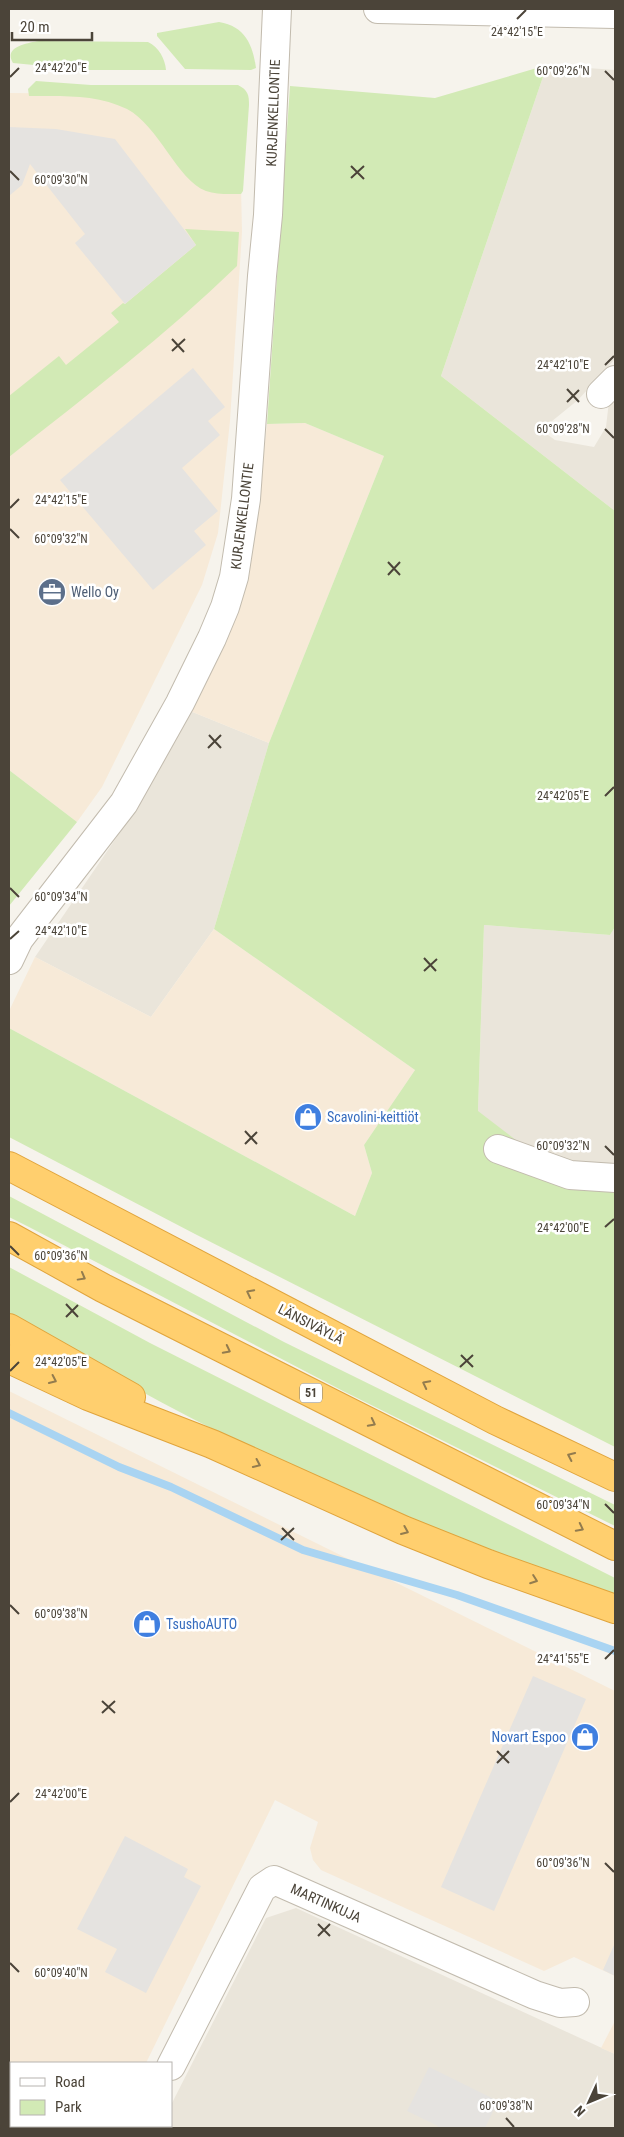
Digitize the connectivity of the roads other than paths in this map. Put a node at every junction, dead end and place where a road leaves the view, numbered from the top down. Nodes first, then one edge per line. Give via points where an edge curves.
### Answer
1 (277, 9) edge
2 (378, 9) edge
3 (615, 14) edge
4 (9, 960) edge
5 (498, 1149) dead end
6 (9, 1156) edge
7 (9, 1166) edge
8 (615, 1178) edge
9 (130, 1230) junction
10 (9, 1236) edge
11 (9, 1328) edge
12 (9, 1359) edge
13 (212, 1444) junction
14 (615, 1477) edge
15 (615, 1546) edge
16 (615, 1609) edge
17 (575, 2002) dead end
18 (172, 2064) edge

1 - 4 street, KURJENKELLONTIE via 268,215 246,499 234,577 225,607 196,671 124,803 19,939
2 - 3 street
5 - 8 street via 570,1175
6 - 9 highway
7 - 9 highway, LÄNSIVÄYLÄ
14 -> 9 highway, LÄNSIVÄYLÄ via 495,1420
10 -> 15 highway, 51 via 111,1292
11 - 13 highway
12 -> 13 highway via 88,1396
13 -> 16 highway via 403,1530
17 - 18 street, MARTINKUJA via 560,2003 534,1995 274,1880 262,1888

